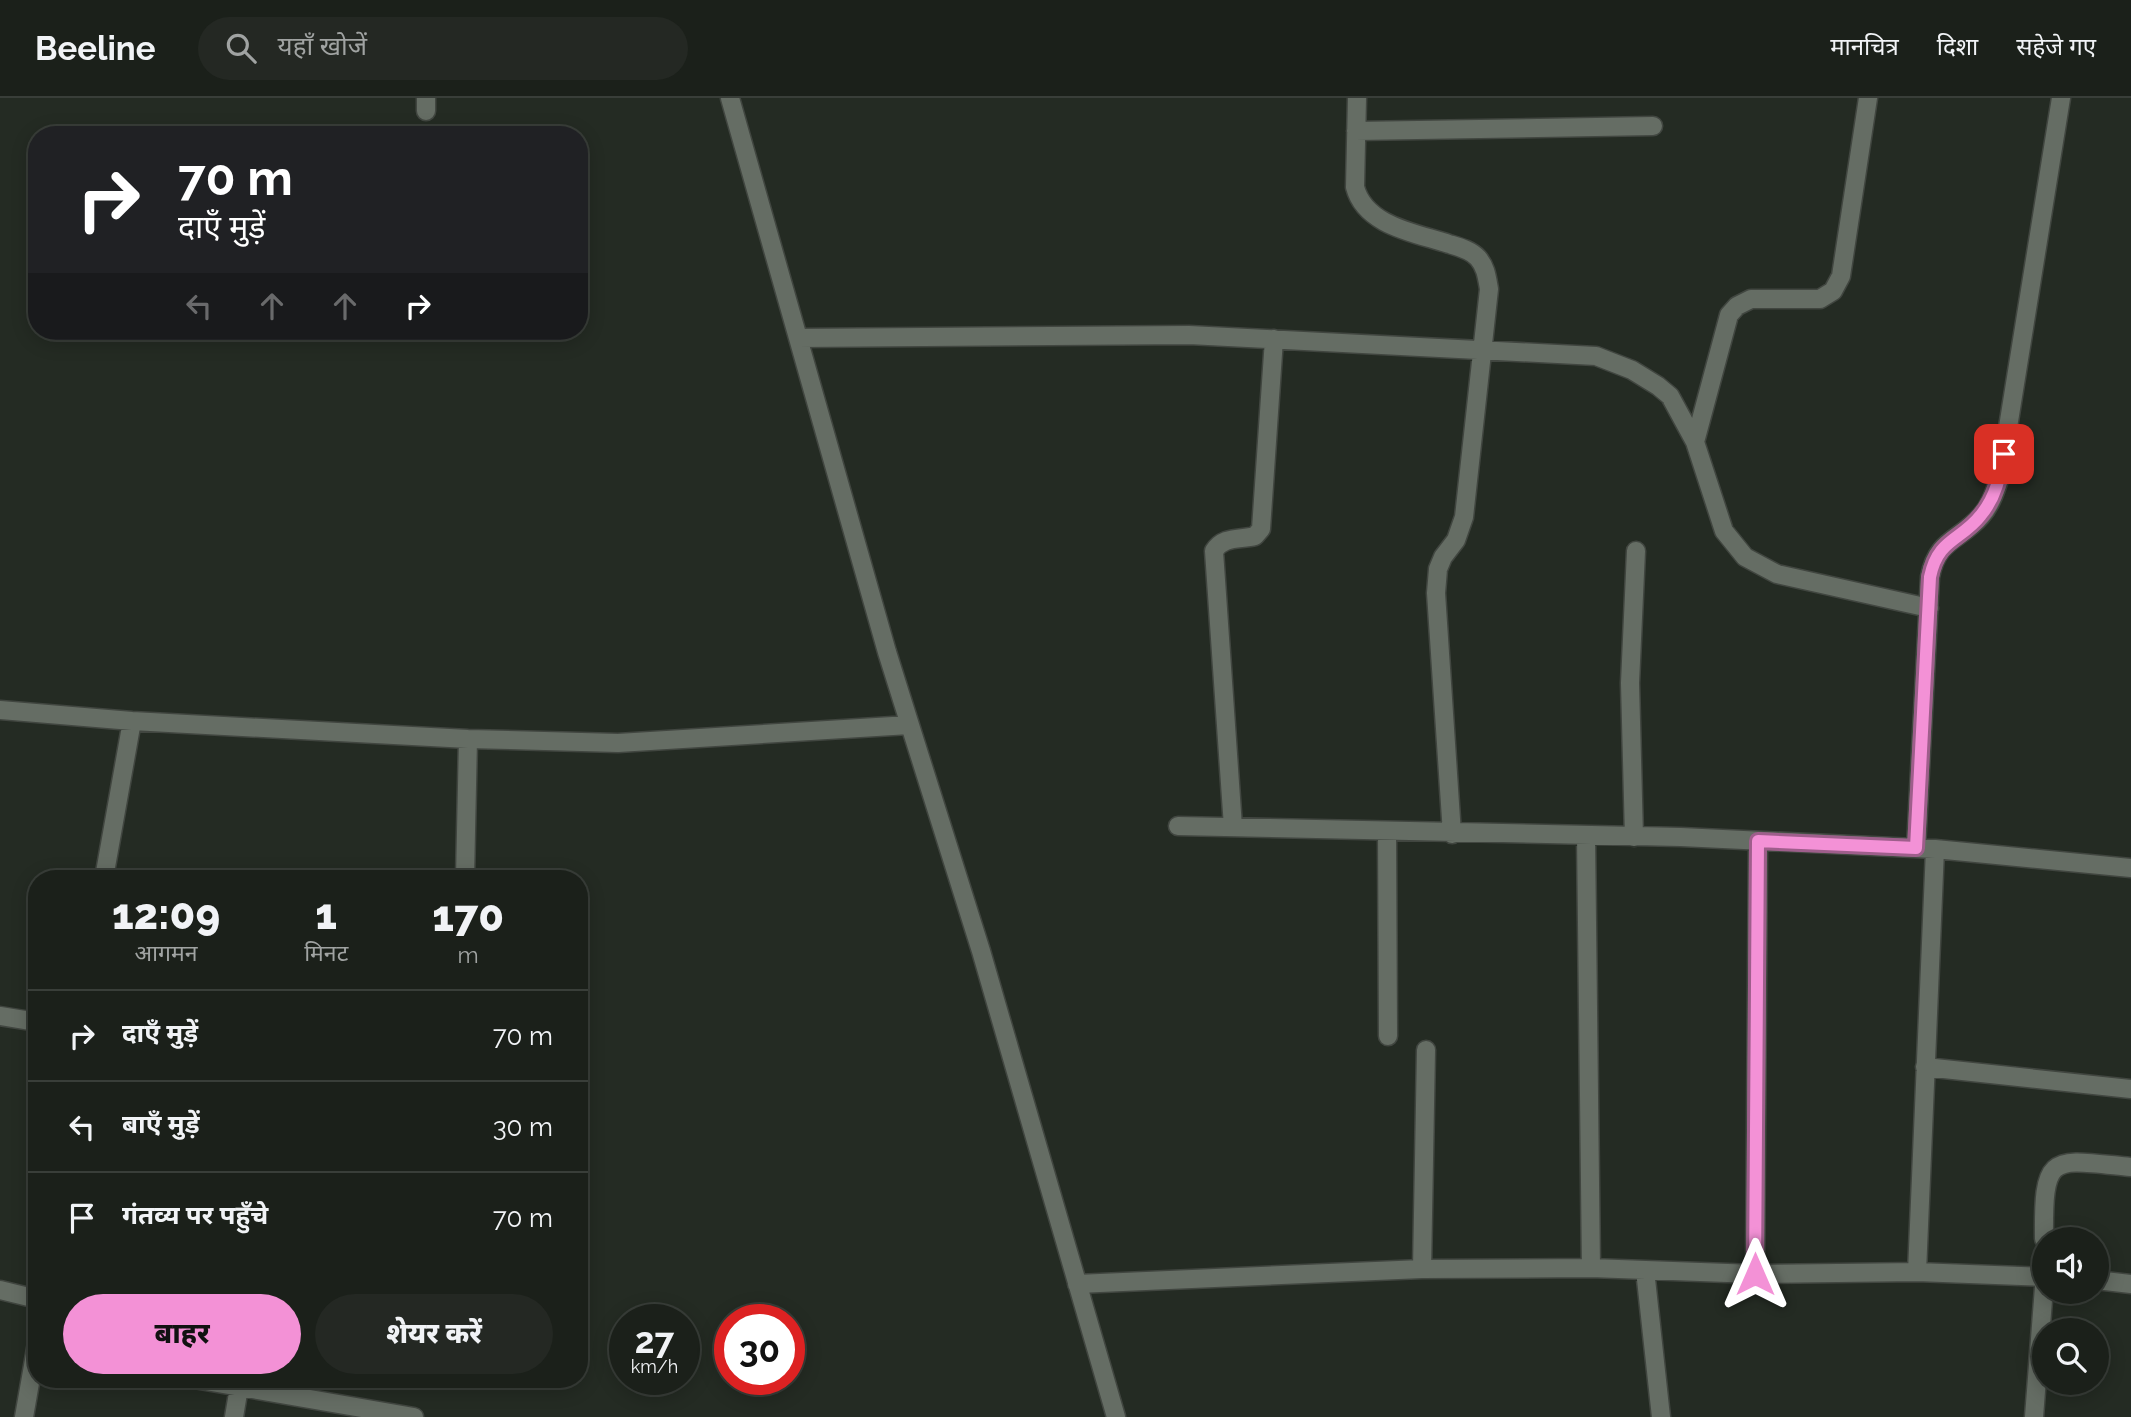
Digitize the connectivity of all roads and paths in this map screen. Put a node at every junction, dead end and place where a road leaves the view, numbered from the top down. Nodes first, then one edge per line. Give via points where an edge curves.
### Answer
1 (730, 98) edge
2 (1357, 98) edge
3 (1868, 98) edge
4 (2062, 98) edge
5 (1653, 126) dead end
6 (1356, 131) junction
7 (798, 338) junction
8 (1274, 339) junction
9 (1481, 350) junction
10 (1695, 442) junction
11 (1636, 551) dead end
12 (1929, 608) junction
13 (0, 710) edge
14 (132, 721) junction
15 (909, 725) junction
16 (468, 739) junction
17 (1178, 826) dead end
18 (1233, 827) junction
19 (1387, 832) junction
20 (1452, 834) junction
21 (1587, 836) junction
22 (1634, 837) junction
23 (1758, 841) junction
24 (1916, 848) junction
25 (1935, 849) junction
26 (2131, 868) edge
27 (105, 870) edge
28 (465, 870) edge
29 (0, 1017) edge
30 (28, 1021) edge
31 (1388, 1036) dead end
32 (1426, 1050) dead end
33 (1925, 1067) junction
34 (2131, 1089) edge
35 (2131, 1167) edge
36 (2044, 1227) edge
37 (1591, 1268) junction
38 (1422, 1269) junction
39 (1645, 1270) junction
40 (1917, 1272) junction
41 (1755, 1274) junction
42 (2032, 1277) edge
43 (2109, 1281) edge
44 (1077, 1284) junction
45 (2131, 1284) edge
46 (0, 1290) edge
47 (28, 1297) edge
48 (2043, 1304) edge
49 (29, 1388) edge
50 (239, 1388) edge
51 (245, 1388) edge
52 (24, 1417) edge
53 (234, 1417) edge
54 (414, 1417) edge
55 (1116, 1417) edge
56 (1661, 1417) edge
57 (2034, 1417) edge

1 - 7 street
2 - 6 street
3 - 10 street via 1842,276 1820,299 1751,299 1728,315
4 - 12 street via 2000,477 1980,517 1933,561
5 - 6 street
6 - 9 street via 1358,201 1391,225 1479,258 1489,289
7 - 8 street via 1189,335
7 - 15 street
8 - 9 street
8 - 18 street via 1261,529 1255,536 1219,543 1214,551
9 - 10 street via 1596,356 1632,369 1670,396
9 - 20 street via 1464,517 1438,569 1436,593
10 - 12 street via 1724,531 1745,557 1777,574
11 - 22 street via 1629,695
12 - 24 street
13 - 14 street
14 - 16 street
14 - 27 street
15 - 16 street via 618,743
15 - 44 street via 981,951
16 - 28 street
17 - 18 street
18 - 19 street
19 - 20 street
19 - 31 street
20 - 21 street
21 - 22 street
21 - 37 street
22 - 23 street
23 - 24 street
23 - 41 street
24 - 25 street
25 - 26 street
25 - 33 street
29 - 30 street
32 - 38 street
33 - 34 street
33 - 40 street
35 - 36 street via 2069,1161 2057,1165 2048,1176 2043,1196
37 - 38 street
37 - 39 street
38 - 44 street
39 - 41 street
39 - 56 street
40 - 41 street
40 - 42 street
43 - 45 street
44 - 55 street
46 - 47 street
48 - 57 street
49 - 52 street
50 - 53 street
51 - 54 street

